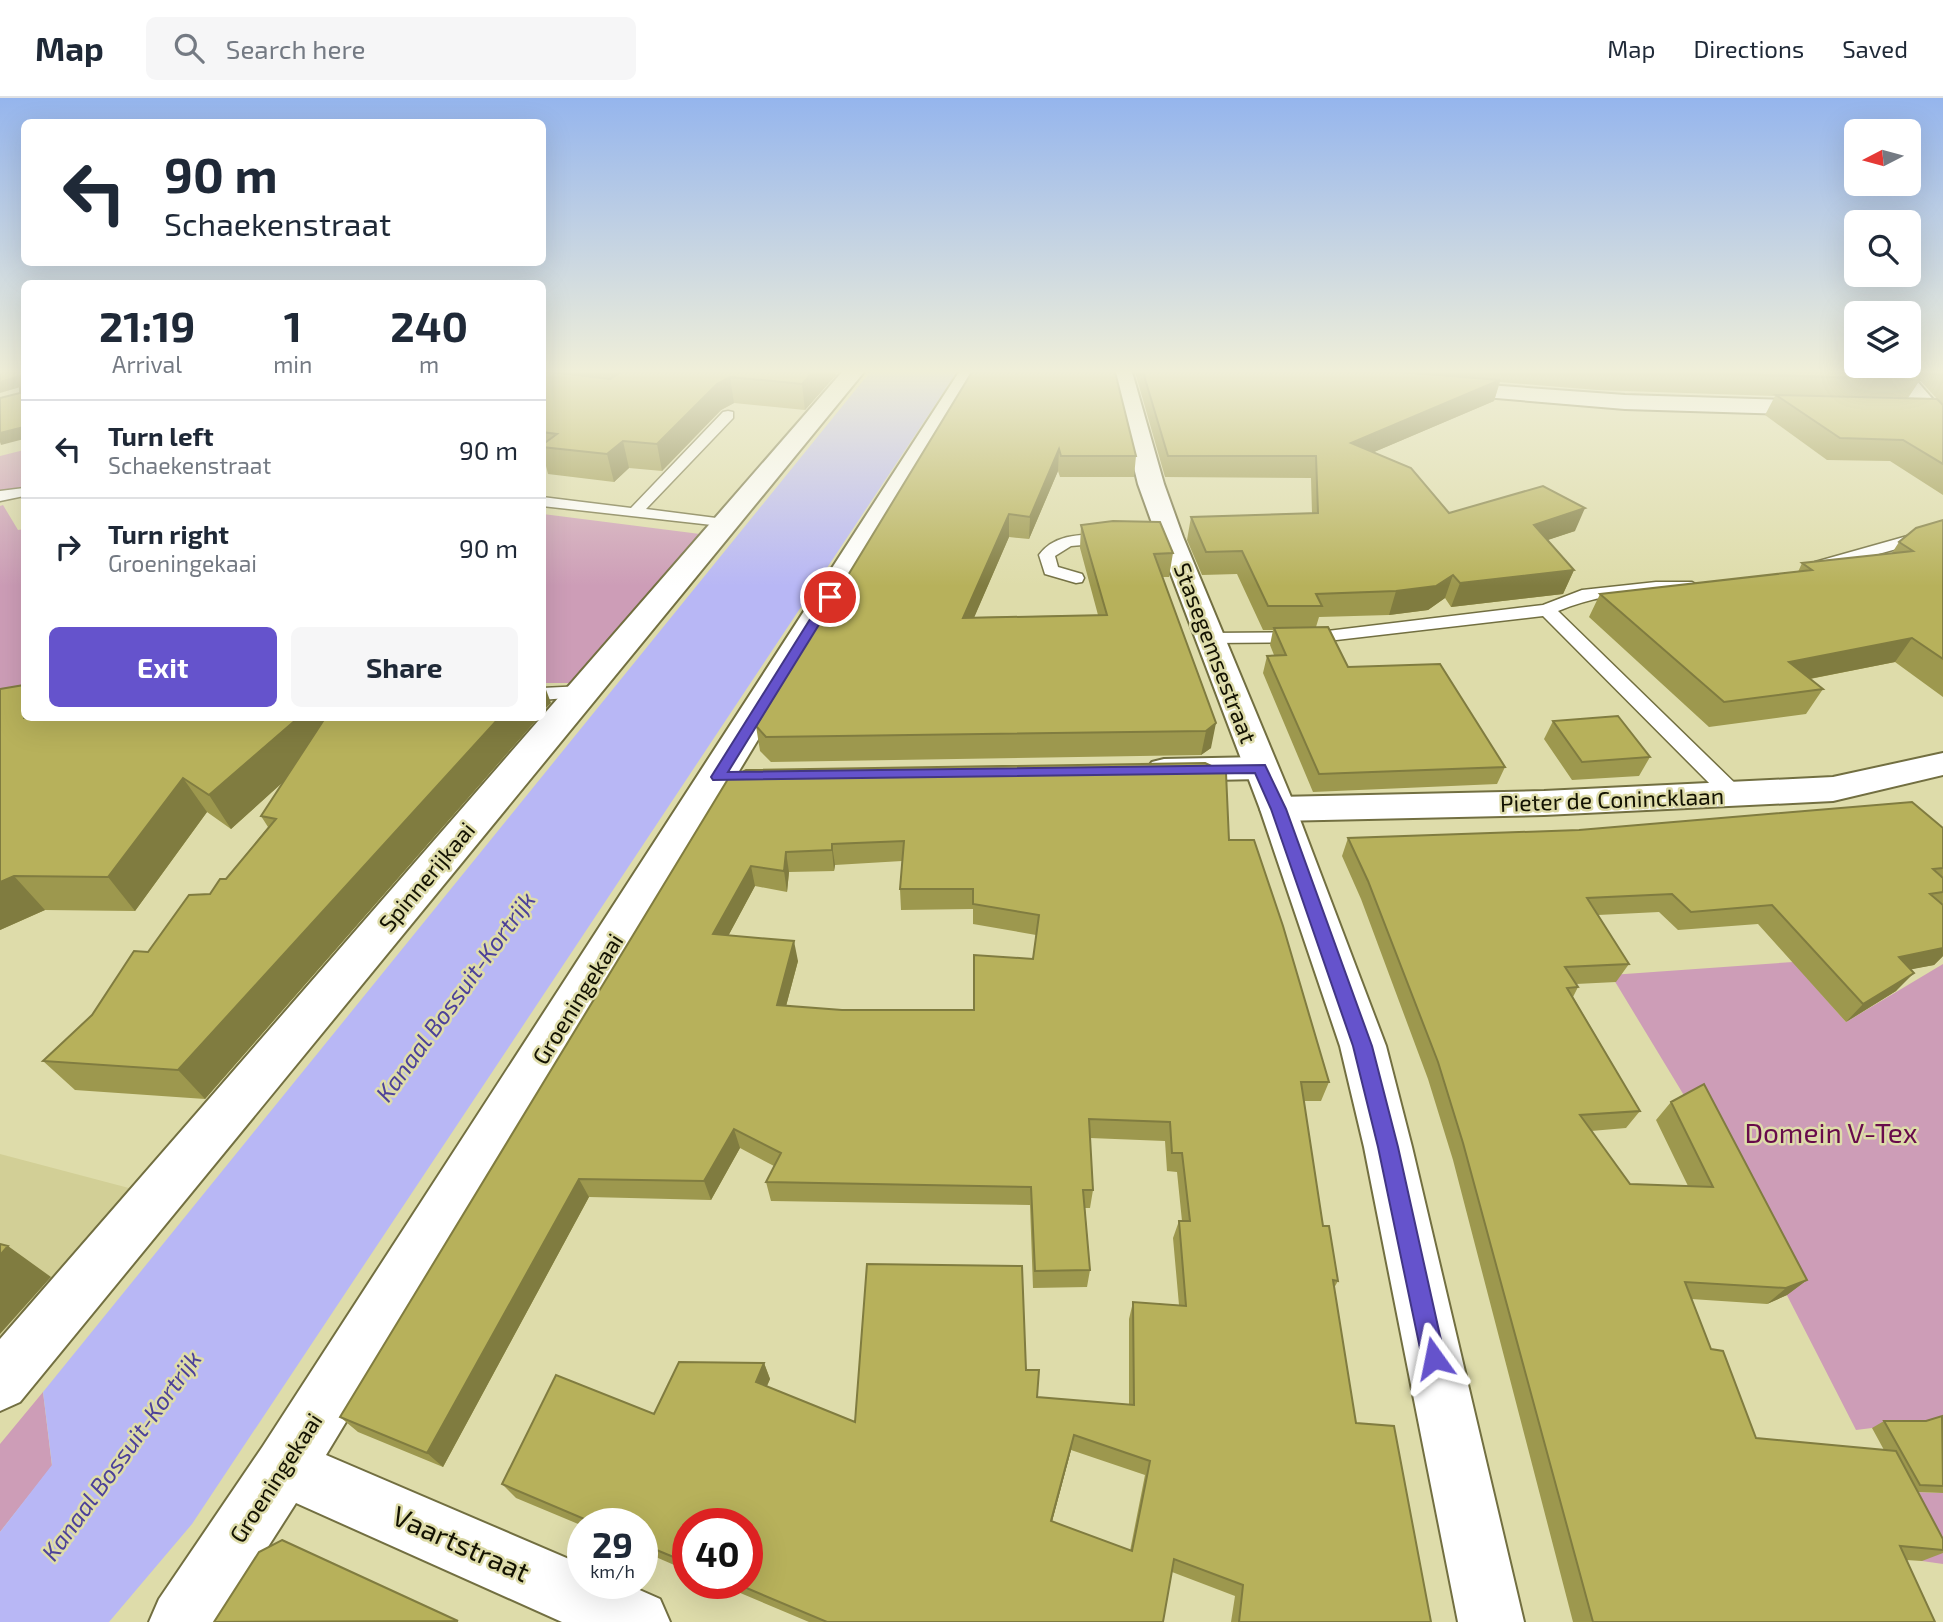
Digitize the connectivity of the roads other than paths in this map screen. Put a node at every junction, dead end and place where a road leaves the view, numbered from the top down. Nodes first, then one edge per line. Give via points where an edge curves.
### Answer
1 (700, 443) edge
2 (793, 443) edge
3 (928, 443) edge
4 (1140, 443) edge
5 (21, 492) edge
6 (0, 496) edge
7 (546, 502) edge
8 (634, 513) junction
9 (724, 524) junction
10 (1943, 531) edge
11 (1152, 537) junction
12 (1802, 571) edge
13 (1076, 578) dead end
14 (1711, 587) edge
15 (1547, 610) junction
16 (1210, 638) junction
17 (571, 691) edge
18 (1943, 764) edge
19 (1260, 768) junction
20 (1125, 770) edge
21 (1735, 796) junction
22 (1278, 809) junction
23 (0, 1382) edge
24 (284, 1467) junction
25 (182, 1622) edge
26 (637, 1622) edge
27 (1491, 1622) edge

1 - 8 lane
2 - 9 street, Spinnerijkaai
3 - 24 street, Groeningekaai via 734,776
4 - 11 street, Stasegemsestraat via 1151,485
5 - 6 lane
7 - 8 lane
8 - 9 lane
9 - 17 street, Spinnerijkaai
10 - 12 lane
11 - 13 lane via 1061,543 1047,555 1051,570
11 - 16 street, Stasegemsestraat
14 - 15 lane via 1583,595
15 - 16 lane via 1319,637
15 - 21 lane
16 - 19 street, Stasegemsestraat
17 - 23 street, Spinnerijkaai
18 - 21 street, Pieter de Conincklaan via 1833,789
19 - 20 street
19 - 22 street, Stasegemsestraat
21 - 22 street, Pieter de Conincklaan
22 - 27 street, Stasegemsestraat via 1363,1046
24 - 25 street, Groeningekaai
24 - 26 street, Vaartstraat

